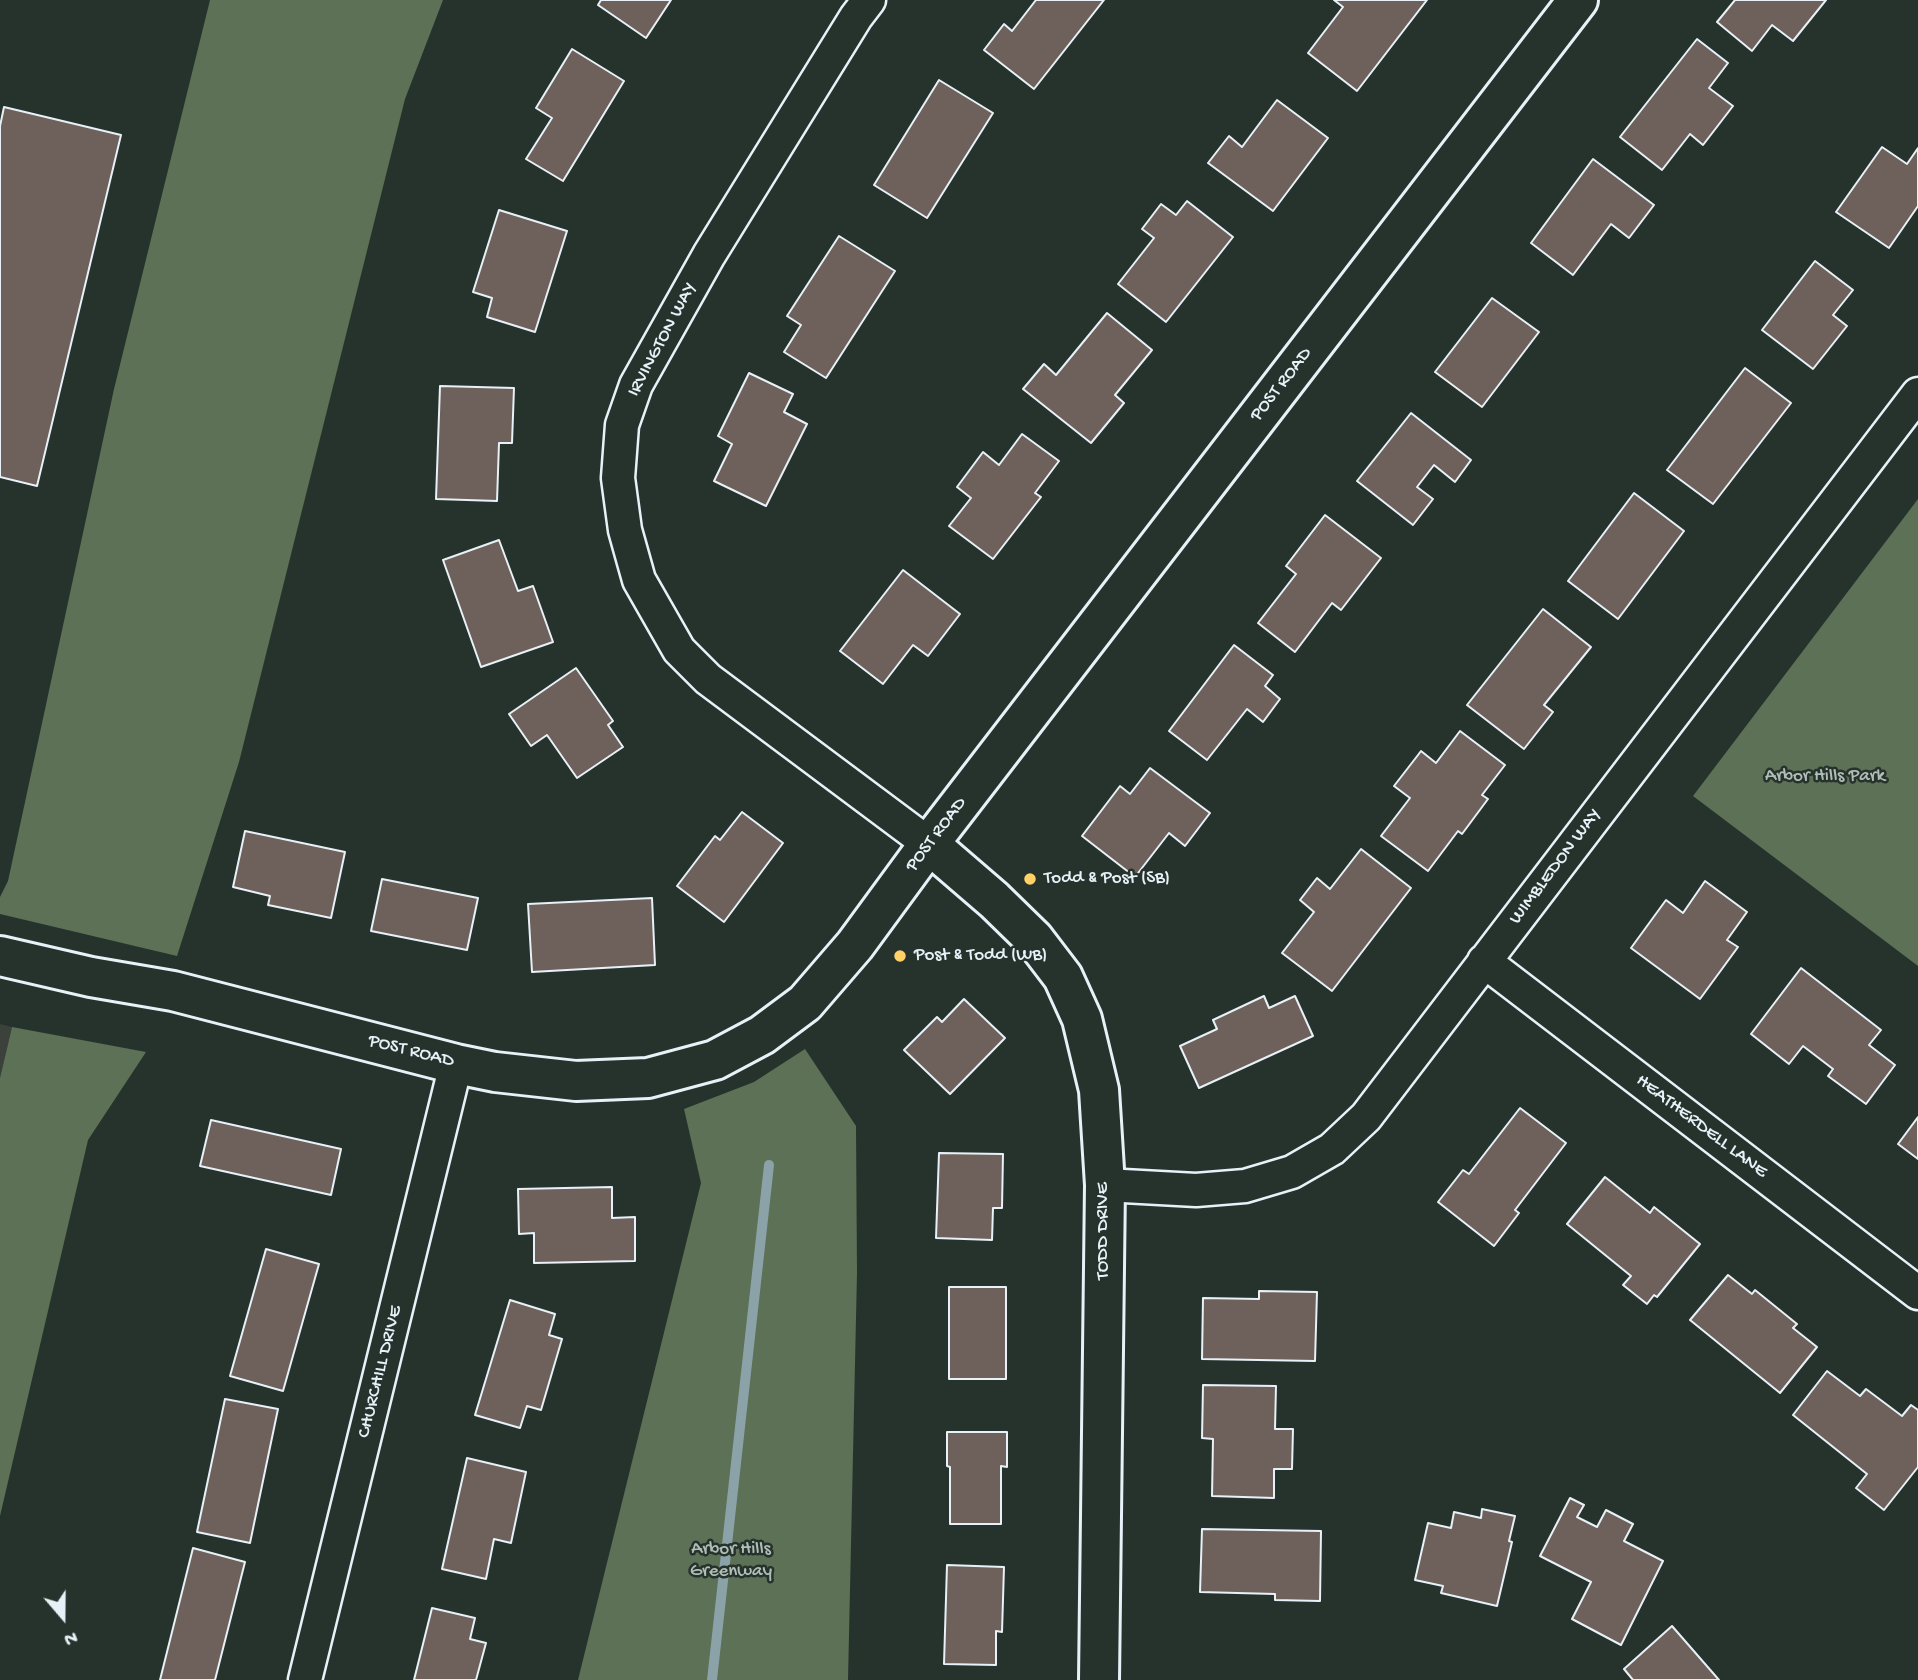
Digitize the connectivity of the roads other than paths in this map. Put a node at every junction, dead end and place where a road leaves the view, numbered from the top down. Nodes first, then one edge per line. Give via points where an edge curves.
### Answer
1 (869, 0) edge
2 (1578, 0) edge
3 (1918, 394) edge
4 (929, 844) junction
5 (0, 956) edge
6 (1484, 961) junction
7 (456, 1063) junction
8 (1105, 1185) junction
9 (1918, 1293) edge
10 (305, 1680) edge
11 (1099, 1680) edge

1 - 4 street, IRVINGTON WAY via 709,255 636,384 622,425 618,478 625,530 639,580 679,650 708,679
2 - 4 street, POST ROAD
3 - 6 street, WIMBLEDON WAY
4 - 7 street, POST ROAD via 806,1003 762,1035 715,1060 648,1078 576,1081
4 - 8 street, TODD DRIVE via 1034,939 1063,977 1082,1019 1099,1090
5 - 7 street, POST ROAD via 173,991
6 - 8 street, WIMBLEDON WAY via 1366,1117 1332,1149 1292,1172 1232,1187 1196,1190
6 - 9 street, HEATHERDELL LANE
7 - 10 street, CHURCHILL DRIVE
8 - 11 street, TODD DRIVE

